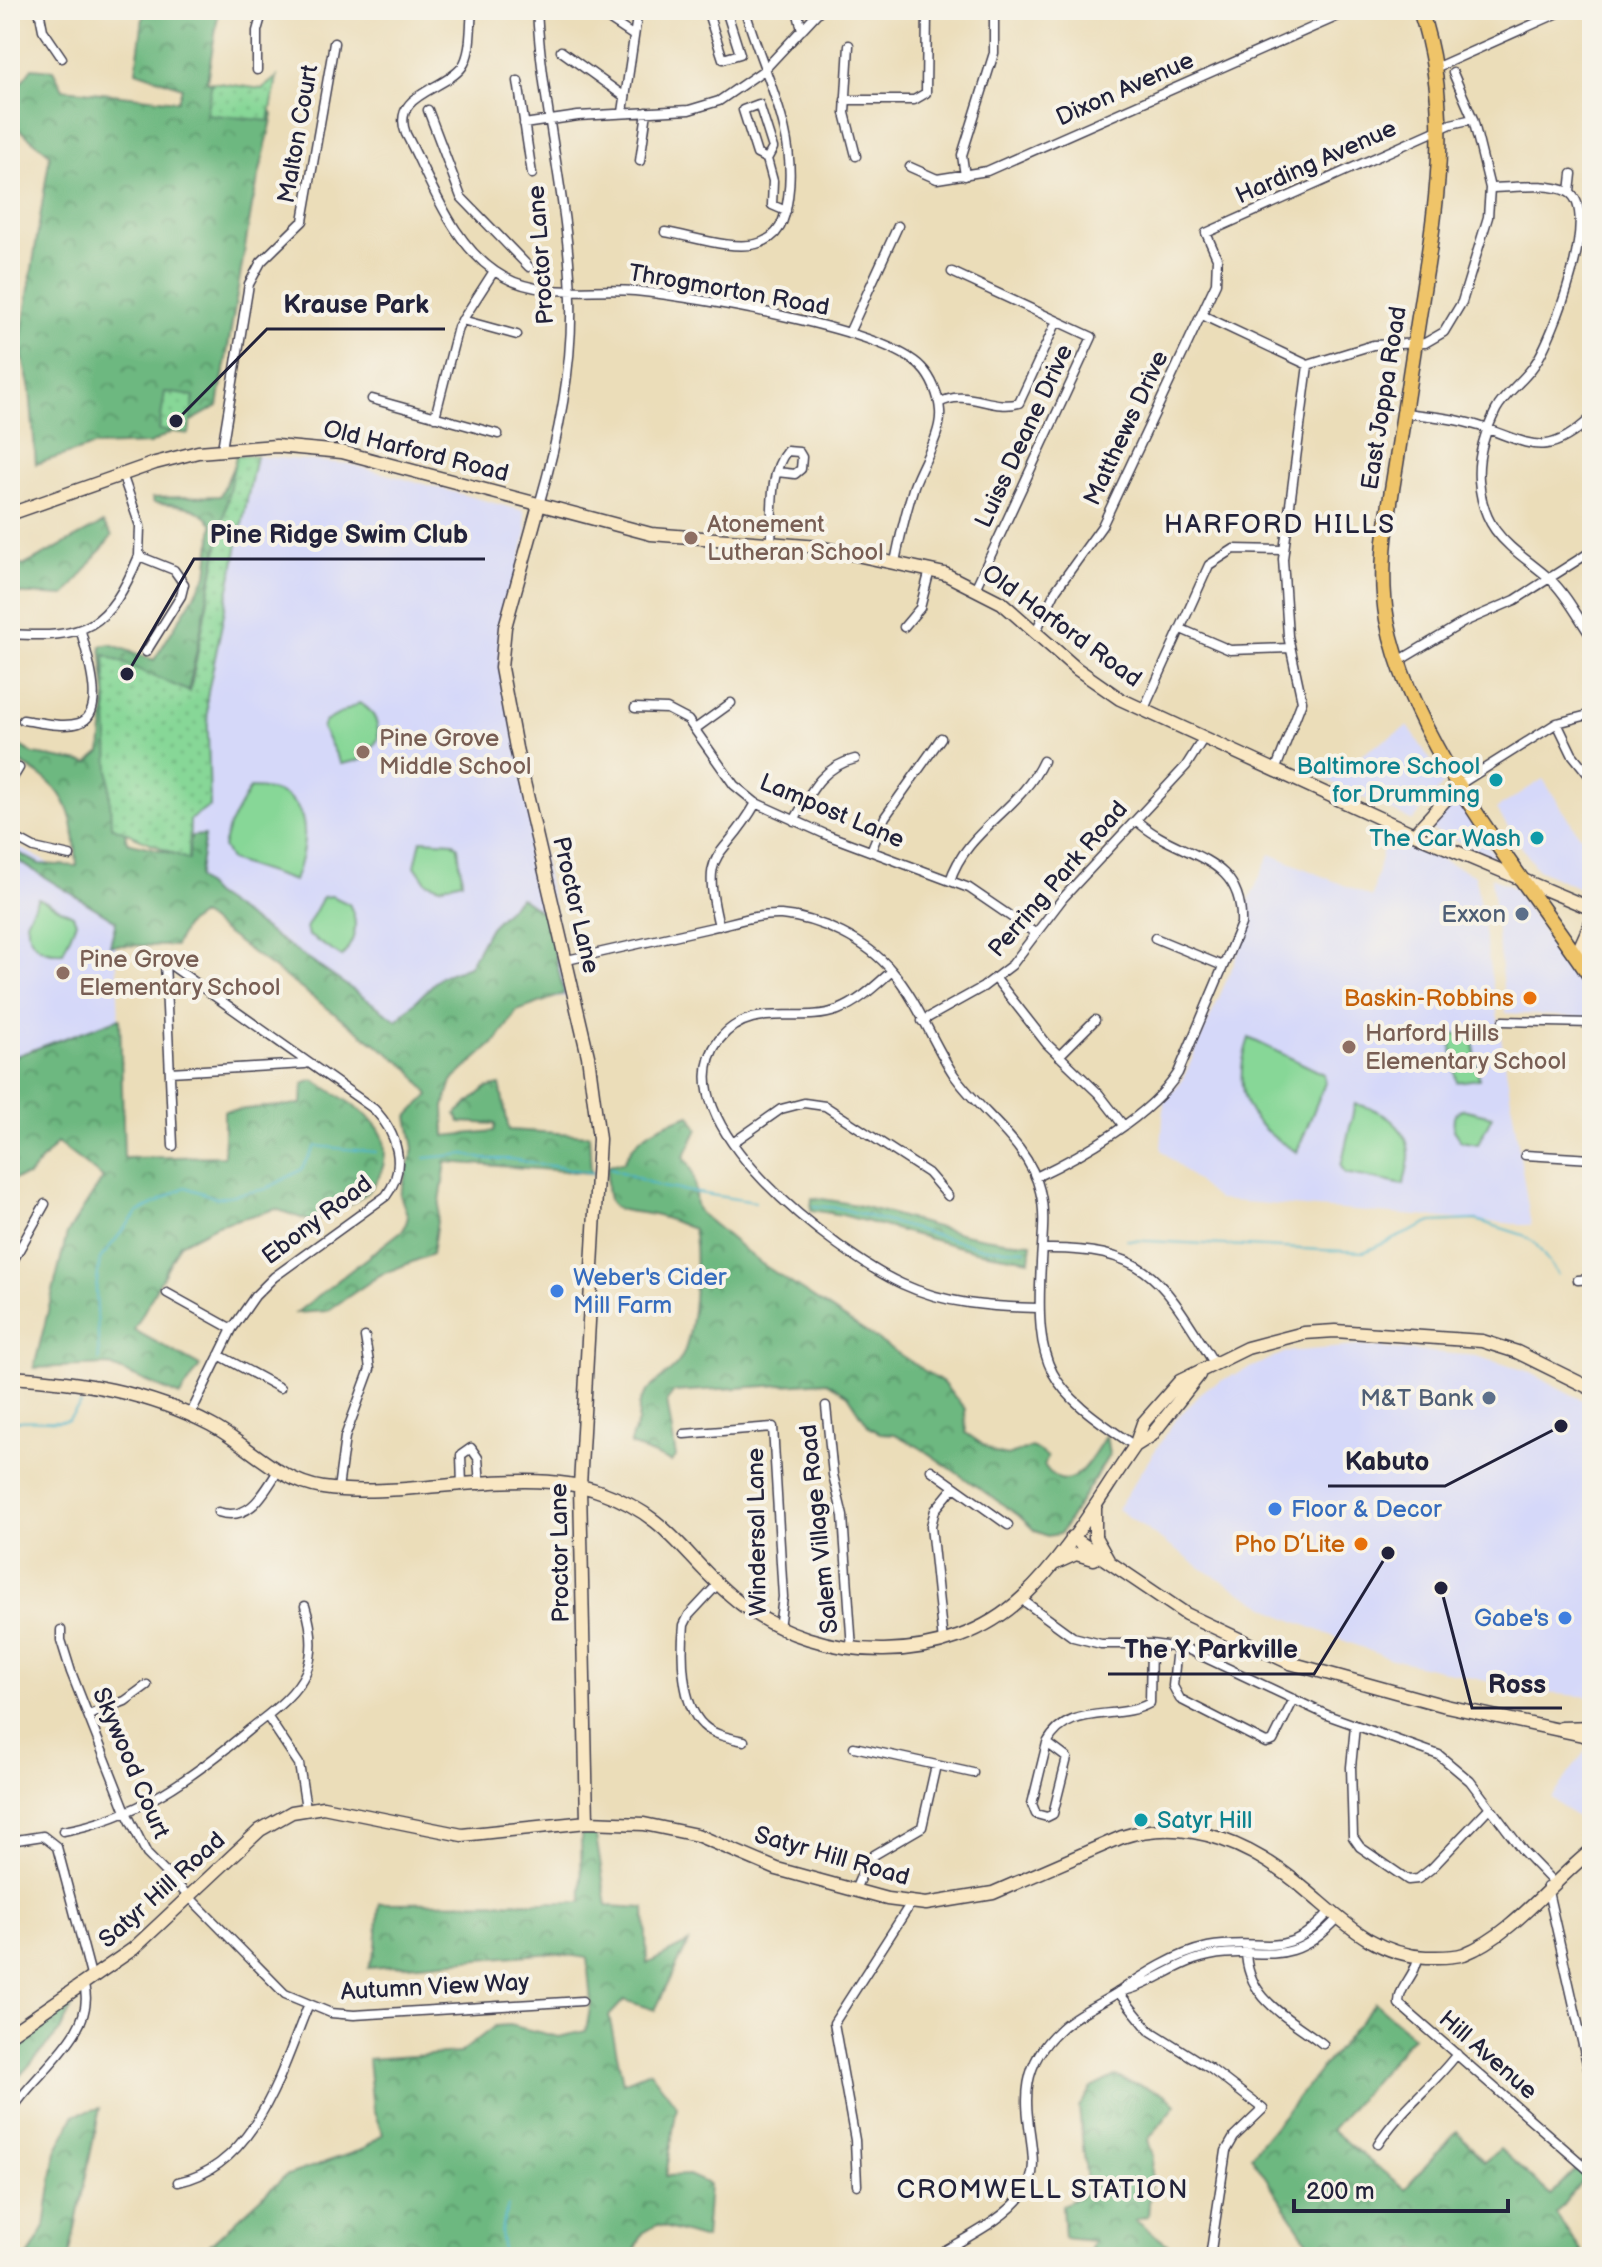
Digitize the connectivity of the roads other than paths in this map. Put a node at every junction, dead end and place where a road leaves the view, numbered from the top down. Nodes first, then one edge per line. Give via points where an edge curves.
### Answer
1 (39, 10) edge
2 (263, 10) edge
3 (472, 10) edge
4 (537, 10) edge
5 (595, 10) edge
6 (638, 10) edge
7 (707, 10) edge
8 (726, 10) edge
9 (797, 10) edge
10 (820, 10) edge
11 (927, 10) edge
12 (994, 10) edge
13 (1352, 10) edge
14 (1420, 10) edge
15 (1540, 10) edge
16 (1565, 10) edge
17 (746, 13) edge
18 (1544, 19) junction
19 (729, 22) junction
20 (802, 30) junction
21 (634, 36) junction
22 (334, 43) dead end
23 (849, 45) dead end
24 (561, 51) dead end
25 (62, 58) dead end
26 (1435, 68) junction
27 (257, 70) dead end
28 (764, 70) junction
29 (1453, 73) dead end
30 (518, 81) dead end
31 (625, 97) junction
32 (845, 100) junction
33 (428, 110) dead end
34 (623, 112) junction
35 (647, 112) junction
36 (1473, 119) junction
37 (548, 120) junction
38 (524, 124) junction
39 (1442, 129) junction
40 (856, 156) dead end
41 (767, 159) junction
42 (640, 161) dead end
43 (910, 167) dead end
44 (532, 174) dead end
45 (1572, 174) dead end
46 (965, 176) junction
47 (1490, 188) junction
48 (1570, 192) junction
49 (461, 197) junction
50 (444, 206) junction
51 (786, 211) junction
52 (898, 226) dead end
53 (665, 232) dead end
54 (1206, 233) joint
55 (529, 267) dead end
56 (494, 271) junction
57 (952, 272) dead end
58 (571, 290) junction
59 (1202, 315) junction
60 (462, 320) junction
61 (1057, 321) junction
62 (849, 333) junction
63 (517, 335) dead end
64 (1414, 346) junction
65 (1308, 365) junction
66 (372, 399) dead end
67 (939, 403) junction
68 (1404, 413) junction
69 (435, 417) junction
70 (1592, 417) edge
71 (1488, 429) junction
72 (498, 434) dead end
73 (222, 449) junction
74 (777, 472) dead end
75 (122, 474) junction
76 (539, 505) junction
77 (10, 514) edge
78 (771, 543) junction
79 (1283, 550) junction
80 (1592, 551) edge
81 (139, 556) junction
82 (895, 562) junction
83 (930, 570) junction
84 (1549, 578) junction
85 (976, 587) junction
86 (904, 627) dead end
87 (1181, 629) junction
88 (81, 631) junction
89 (1036, 631) junction
90 (10, 634) edge
91 (1592, 638) edge
92 (1290, 648) junction
93 (146, 652) dead end
94 (1397, 662) junction
95 (731, 703) dead end
96 (635, 708) dead end
97 (1143, 711) junction
98 (1592, 714) edge
99 (23, 720) dead end
100 (1557, 723) junction
101 (695, 729) junction
102 (941, 738) dead end
103 (1203, 739) junction
104 (855, 759) dead end
105 (1043, 761) dead end
106 (19, 768) dead end
107 (1275, 771) junction
108 (1592, 779) edge
109 (10, 783) edge
110 (1460, 784) junction
111 (756, 803) junction
112 (1136, 820) junction
113 (794, 821) junction
114 (1414, 834) junction
115 (10, 835) edge
116 (871, 851) junction
117 (70, 856) dead end
118 (950, 881) junction
119 (1525, 881) junction
120 (1592, 909) edge
121 (1592, 920) edge
122 (719, 926) junction
123 (1035, 933) junction
124 (1155, 938) dead end
125 (1576, 956) junction
126 (567, 960) junction
127 (1223, 966) junction
128 (892, 971) junction
129 (996, 979) junction
130 (1592, 979) edge
131 (1095, 1020) dead end
132 (922, 1021) junction
133 (1503, 1021) dead end
134 (1592, 1023) edge
135 (1059, 1056) junction
136 (306, 1064) junction
137 (170, 1072) junction
138 (1123, 1125) junction
139 (734, 1142) junction
140 (173, 1146) dead end
141 (1525, 1155) dead end
142 (1592, 1159) edge
143 (1036, 1177) junction
144 (948, 1196) dead end
145 (45, 1204) dead end
146 (1042, 1249) junction
147 (10, 1266) edge
148 (1592, 1279) edge
149 (1578, 1280) dead end
150 (167, 1293) dead end
151 (1038, 1308) junction
152 (232, 1329) junction
153 (365, 1337) dead end
154 (219, 1355) junction
155 (1214, 1363) junction
156 (10, 1377) edge
157 (280, 1388) dead end
158 (1592, 1389) edge
159 (826, 1406) dead end
160 (190, 1415) junction
161 (684, 1434) dead end
162 (1135, 1446) junction
163 (931, 1470) dead end
164 (278, 1471) junction
165 (480, 1485) junction
166 (462, 1486) junction
167 (580, 1486) junction
168 (954, 1487) junction
169 (338, 1489) junction
170 (1095, 1504) junction
171 (218, 1512) dead end
172 (1008, 1525) dead end
173 (1072, 1537) junction
174 (1053, 1565) junction
175 (1115, 1568) junction
176 (718, 1584) junction
177 (1021, 1599) junction
178 (305, 1606) dead end
179 (779, 1628) junction
180 (61, 1630) dead end
181 (943, 1642) junction
182 (1151, 1644) junction
183 (1177, 1647) junction
184 (852, 1649) junction
185 (147, 1685) dead end
186 (1294, 1699) junction
187 (89, 1715) junction
188 (267, 1716) junction
189 (1355, 1726) junction
190 (1592, 1727) edge
191 (1558, 1729) junction
192 (1592, 1737) edge
193 (744, 1741) dead end
194 (1047, 1743) junction
195 (854, 1747) dead end
196 (936, 1765) junction
197 (973, 1773) dead end
198 (1490, 1807) junction
199 (306, 1808) junction
200 (127, 1814) junction
201 (587, 1822) junction
202 (63, 1831) dead end
203 (10, 1841) edge
204 (1592, 1850) edge
205 (1550, 1884) junction
206 (855, 1890) junction
207 (189, 1899) junction
208 (911, 1903) junction
209 (1334, 1915) junction
210 (1246, 1950) junction
211 (1418, 1956) junction
212 (88, 1983) junction
213 (1118, 1992) junction
214 (582, 2001) dead end
215 (308, 2006) junction
216 (10, 2034) edge
217 (1323, 2044) dead end
218 (1457, 2054) junction
219 (1592, 2085) edge
220 (10, 2113) edge
221 (1378, 2144) dead end
222 (1592, 2173) edge
223 (178, 2182) dead end
224 (857, 2185) dead end
225 (936, 2257) edge
226 (1210, 2257) edge

1 - 25 street via 43,30
2 - 27 street
3 - 50 street, Throgmorton Road via 465,63 414,99 403,118 404,131
4 - 37 street, Proctor Lane
5 - 21 street
6 - 21 street
7 - 19 street via 723,59 740,54
8 - 19 street
9 - 20 street
10 - 20 street
11 - 32 street via 926,93 914,100
12 - 46 street via 994,53 962,155
13 - 46 street, Dixon Avenue via 1014,161
14 - 26 main road, East Joppa Road
15 - 18 street
16 - 18 street
17 - 19 street
17 - 28 street
18 - 26 street
20 - 28 street
21 - 31 street
22 - 73 street, Malton Court via 303,221 261,262 249,284
23 - 32 street
24 - 31 street
26 - 39 main road, East Joppa Road
28 - 35 street via 733,94 704,106
28 - 51 street via 791,152
29 - 36 street
30 - 38 street
31 - 34 street
32 - 40 street
33 - 49 street
34 - 35 street
34 - 37 street
35 - 42 street
36 - 39 street, Harding Avenue
36 - 47 street
37 - 38 street
37 - 58 street, Proctor Lane
38 - 44 street
39 - 54 street, Harding Avenue
39 - 64 main road, East Joppa Road via 1437,202
41 - 41 street via 757,154 743,110 759,104 773,148
41 - 51 street via 772,205
43 - 46 street, Dixon Avenue via 937,179
45 - 48 street
47 - 48 street
47 - 64 street via 1488,217 1462,302 1439,336
48 - 71 street via 1583,212 1584,243 1542,353 1498,406
49 - 50 street
49 - 55 street
50 - 56 street, Throgmorton Road via 471,251
51 - 53 street via 776,233 752,245
52 - 62 street
54 - 59 street, Matthews Drive via 1219,273
56 - 58 street, Throgmorton Road via 528,287
56 - 60 street
57 - 61 street
58 - 62 street, Throgmorton Road via 683,298
58 - 76 street, Proctor Lane via 568,363
59 - 65 street
59 - 89 street, Matthews Drive via 1102,526 1061,582
60 - 63 street
60 - 69 street
61 - 67 street via 1019,403 957,396
61 - 85 street, Luiss Deane Drive via 1092,337
62 - 67 street, Throgmorton Road via 918,364
64 - 65 street via 1373,345
64 - 68 main road, East Joppa Road
65 - 79 street
66 - 69 street
67 - 82 street via 939,421 913,488
68 - 71 street
68 - 94 main road, East Joppa Road via 1383,571
69 - 72 street
70 - 71 street via 1568,437 1546,446 1517,442
71 - 84 street via 1479,478 1486,512 1506,546
73 - 75 street, Old Harford Road
73 - 76 street, Old Harford Road via 276,446 342,452
74 - 78 street
75 - 77 street, Old Harford Road
75 - 81 street via 140,526
76 - 78 street, Old Harford Road via 663,536
76 - 126 street, Proctor Lane via 505,627 501,668
78 - 82 street, Old Harford Road
79 - 87 street via 1241,548 1218,557 1205,572
79 - 92 street
80 - 84 street
81 - 88 street via 115,600
81 - 93 street via 174,570 184,584
82 - 83 street, Old Harford Road
83 - 85 street, Old Harford Road
83 - 86 street via 920,608
84 - 91 street
84 - 94 street
85 - 89 street, Old Harford Road
87 - 92 street via 1230,650
87 - 97 street
88 - 90 street via 56,637
88 - 99 street via 93,683 90,716 75,724
89 - 97 street, Old Harford Road via 1091,680
92 - 107 street via 1302,701
94 - 110 main road, East Joppa Road via 1422,724
95 - 101 street
96 - 101 street, Lampost Lane via 674,711
97 - 103 street, Old Harford Road
98 - 100 street
100 - 108 street
100 - 110 street
101 - 111 street, Lampost Lane via 734,785
102 - 116 street via 885,817
103 - 107 street, Old Harford Road
103 - 112 street, Perring Park Road via 1186,766
104 - 113 street via 820,777
105 - 118 street via 959,858
106 - 109 street
107 - 114 street, Old Harford Road
110 - 114 street
110 - 119 main road, East Joppa Road
111 - 113 street, Lampost Lane
111 - 122 street via 713,861 709,881
112 - 123 street, Perring Park Road
112 - 127 street via 1157,838 1217,865 1231,879 1240,899 1241,924
113 - 116 street, Lampost Lane
114 - 119 street, Old Harford Road
115 - 117 street via 34,848
116 - 118 street, Lampost Lane
118 - 123 street, Lampost Lane via 980,894
119 - 120 street, Old Harford Road
119 - 125 main road, East Joppa Road
121 - 125 street
122 - 126 street
122 - 128 street via 763,916 796,917 849,937
123 - 129 street, Perring Park Road
124 - 127 street
125 - 130 main road, East Joppa Road
126 - 167 street, Proctor Lane via 591,1071 599,1139
127 - 138 street via 1171,1084
128 - 132 street
128 - 139 street via 837,1010 758,1015 725,1033 712,1052 706,1084 711,1106
129 - 132 street, Perring Park Road
129 - 135 street
131 - 135 street
132 - 143 street via 959,1082 1021,1151
133 - 134 street
135 - 138 street
136 - 137 street
136 - 137 street, Ebony Road via 165,961
136 - 152 street, Ebony Road via 388,1124 399,1154 394,1182 382,1200 274,1277
137 - 140 street
138 - 143 street
139 - 144 street via 781,1109 804,1103 825,1106 928,1173
139 - 151 street via 791,1210 900,1284 954,1302
141 - 142 street
143 - 146 street via 1043,1202
145 - 147 street
146 - 151 street
146 - 155 street via 1104,1253 1140,1266 1167,1290
148 - 149 street
150 - 152 street
151 - 162 street via 1042,1350 1056,1381 1077,1405
152 - 154 street, Ebony Road
153 - 169 street via 370,1369 345,1437
154 - 157 street
154 - 160 street, Ebony Road
155 - 158 street via 1304,1333 1443,1336 1517,1352
155 - 162 street via 1180,1381 1162,1399 1143,1423
156 - 160 street via 106,1387
159 - 184 street, Salem Village Road via 843,1516
160 - 164 street
161 - 179 street, Windersal Lane via 773,1427 783,1597
162 - 170 street
163 - 168 street
164 - 169 street via 312,1486
164 - 171 street via 248,1510
165 - 166 street
165 - 166 street via 478,1458 471,1448 461,1455
165 - 167 street
166 - 169 street
167 - 176 street via 624,1501 653,1519 678,1538
167 - 201 street, Proctor Lane
168 - 172 street
168 - 181 street via 935,1510 931,1526
170 - 173 street
170 - 175 street via 1095,1537
173 - 174 street
173 - 175 street
174 - 175 street via 1081,1554
174 - 177 street
175 - 191 street via 1211,1628 1290,1663
176 - 179 street
176 - 193 street via 684,1625 688,1698 703,1726
177 - 181 street via 978,1628
177 - 182 street via 1073,1637 1101,1644
178 - 188 street via 312,1637 306,1671
179 - 184 street
180 - 187 street, Skywood Court via 62,1646
181 - 184 street via 895,1650
182 - 183 street
182 - 194 street via 1150,1703 1076,1718
183 - 186 street
183 - 186 street via 1173,1686 1180,1699 1266,1743 1273,1741
185 - 187 street via 125,1701
186 - 189 street
187 - 200 street, Skywood Court
188 - 199 street via 299,1764
188 - 200 street via 195,1774
189 - 198 street via 1439,1755
189 - 198 street via 1353,1837 1408,1880 1432,1868
190 - 191 street
191 - 192 street
194 - 194 street via 1067,1758 1051,1817 1036,1814 1032,1804
195 - 196 street
196 - 197 street
196 - 206 street via 922,1827 874,1855
198 - 205 street
199 - 201 street, Satyr Hill Road via 337,1808 462,1835
199 - 207 street, Satyr Hill Road via 260,1830
200 - 202 street
200 - 207 street, Skywood Court via 147,1854
201 - 206 street, Satyr Hill Road via 681,1831 769,1866
203 - 212 street via 43,1836 57,1847
204 - 205 street, Satyr Hill Road
205 - 211 street, Satyr Hill Road via 1513,1921 1474,1949 1453,1956
205 - 219 street
206 - 208 street, Satyr Hill Road
207 - 212 street, Satyr Hill Road
207 - 215 street, Autumn View Way via 266,1979
208 - 209 street, Satyr Hill Road via 993,1893 1122,1837 1179,1828 1252,1852
208 - 224 street via 834,2023 855,2140
209 - 210 street via 1316,1941 1296,1951
209 - 211 street, Satyr Hill Road via 1370,1942
210 - 213 street via 1208,1947 1184,1954
210 - 217 street via 1248,1975 1256,1990
211 - 218 street, Hill Avenue via 1417,1971 1399,2004
212 - 216 street, Satyr Hill Road
212 - 220 street via 85,2010 63,2052
213 - 225 street via 1059,2029 1032,2069 1025,2112 1032,2161 1024,2193
213 - 226 street via 1149,2030 1263,2109 1226,2151
214 - 215 street, Autumn View Way via 354,2015
215 - 223 street via 257,2122 212,2165
218 - 221 street
218 - 222 street, Hill Avenue

